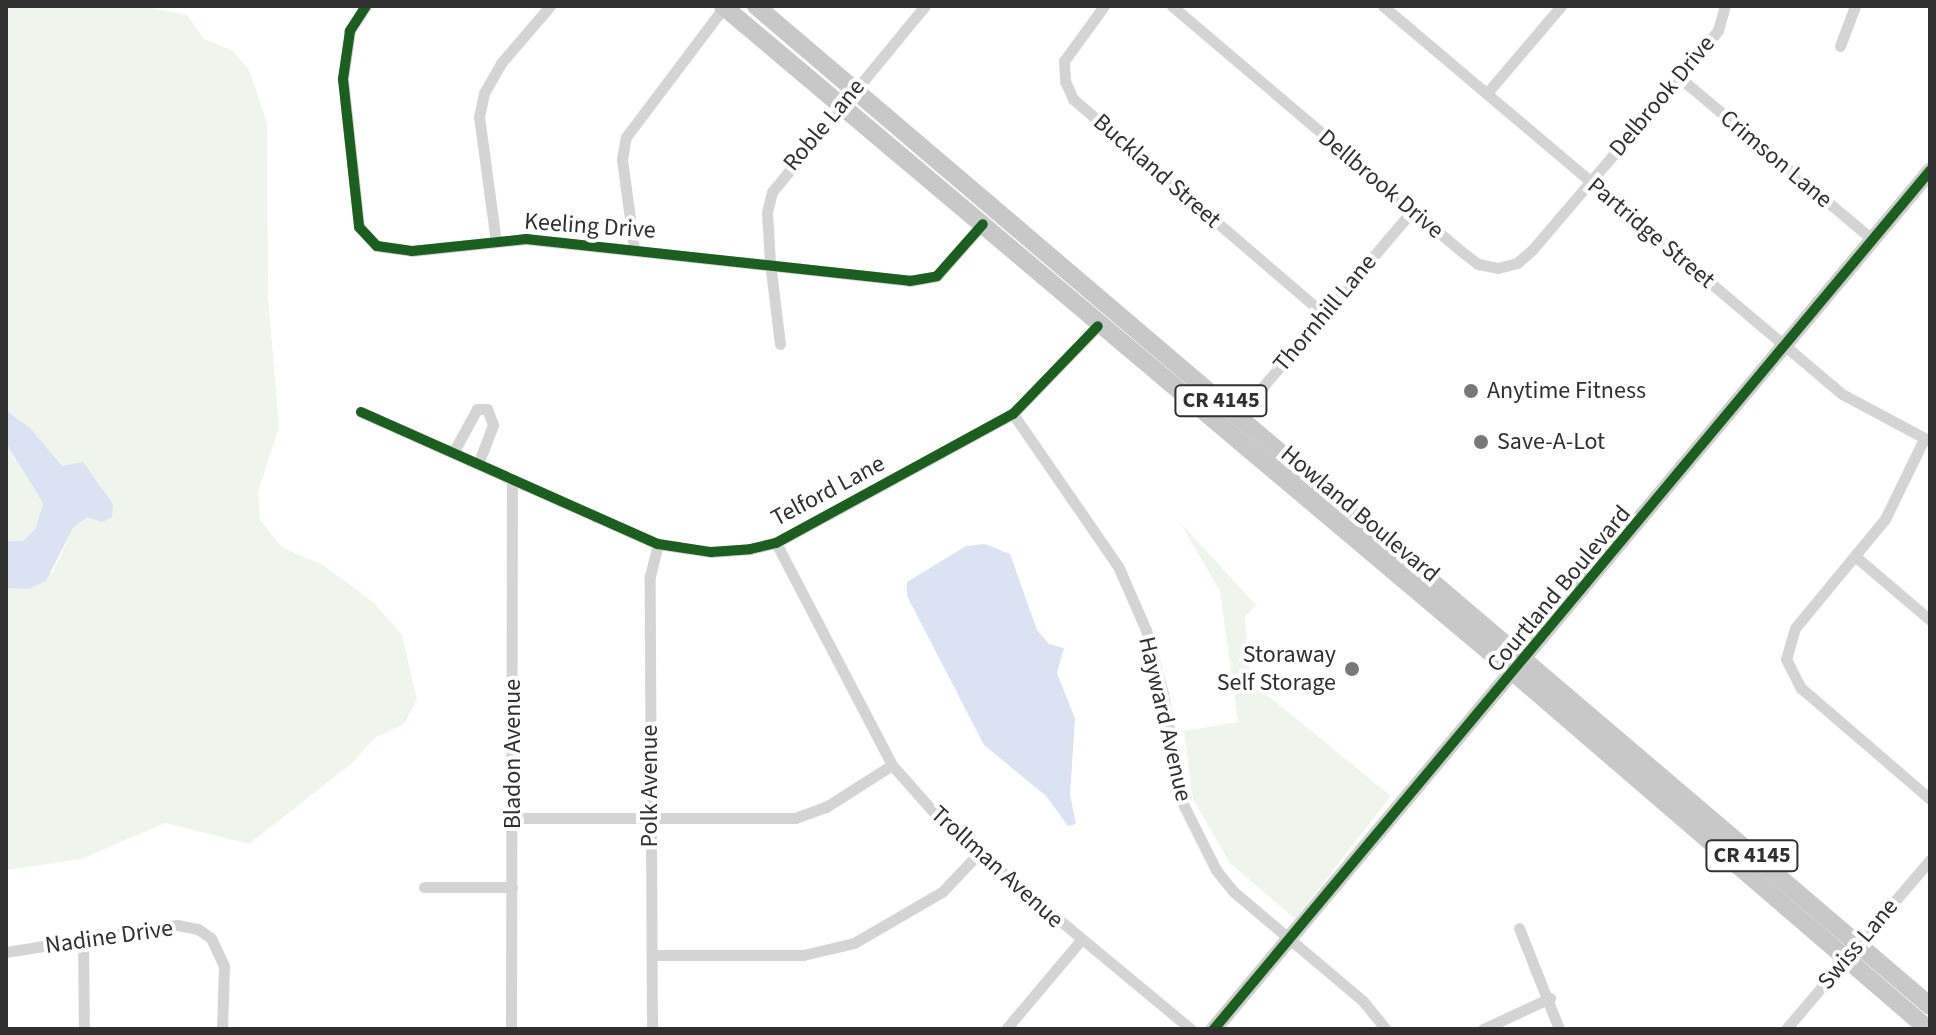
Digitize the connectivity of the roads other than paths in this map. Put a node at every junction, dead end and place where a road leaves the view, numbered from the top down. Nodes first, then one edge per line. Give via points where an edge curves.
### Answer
1 (366, 6) edge
2 (550, 6) edge
3 (724, 6) edge
4 (756, 6) edge
5 (925, 6) edge
6 (1104, 6) edge
7 (1172, 6) edge
8 (1383, 6) edge
9 (1561, 6) edge
10 (1725, 6) edge
11 (1855, 6) edge
12 (1840, 46) dead end
13 (1680, 78) junction
14 (854, 89) junction
15 (1487, 93) junction
16 (840, 105) junction
17 (1930, 171) edge
18 (1590, 182) junction
19 (1412, 211) junction
20 (983, 224) junction
21 (1872, 239) junction
22 (496, 242) junction
23 (634, 248) junction
24 (770, 263) junction
25 (1323, 313) junction
26 (1098, 326) junction
27 (780, 344) dead end
28 (1785, 347) junction
29 (361, 412) dead end
30 (1203, 413) junction
31 (1013, 414) junction
32 (1238, 416) junction
33 (1927, 440) edge
34 (454, 451) junction
35 (479, 461) junction
36 (512, 479) junction
37 (776, 543) junction
38 (658, 544) junction
39 (1856, 557) junction
40 (1930, 620) edge
41 (1519, 668) junction
42 (892, 765) junction
43 (1930, 799) edge
44 (514, 818) junction
45 (650, 820) junction
46 (978, 854) junction
47 (1930, 860) edge
48 (424, 887) dead end
49 (512, 887) junction
50 (1519, 928) dead end
51 (1293, 937) junction
52 (83, 940) junction
53 (1080, 941) junction
54 (6, 952) edge
55 (1853, 952) junction
56 (652, 955) junction
57 (1550, 998) junction
58 (1930, 1006) edge
59 (84, 1029) edge
60 (222, 1029) edge
61 (511, 1029) edge
62 (652, 1029) edge
63 (1006, 1029) edge
64 (1191, 1029) edge
65 (1214, 1029) edge
66 (1386, 1029) edge
67 (1483, 1029) edge
68 (1559, 1029) edge
69 (1786, 1029) edge
70 (1928, 1029) edge

1 - 22 street, Keeling Drive via 343,54 359,227 377,246 391,251
2 - 22 street via 501,63 484,93 479,117
3 - 16 main road, Howland Boulevard / CR 4145
3 - 23 street via 626,137 622,159
4 - 14 main road, Howland Boulevard / CR 4145
5 - 14 street, Roble Lane
6 - 25 street, Buckland Street via 1064,61 1073,99
7 - 19 street, Dellbrook Drive
8 - 15 street, Partridge Street
9 - 15 street
10 - 13 street, Delbrook Drive via 1718,30
11 - 12 street
13 - 18 street, Delbrook Drive
13 - 21 street, Crimson Lane
14 - 16 street, Roble Lane
14 - 32 main road, Howland Boulevard / CR 4145
15 - 18 street, Partridge Street
16 - 20 main road, Howland Boulevard / CR 4145
16 - 24 street, Roble Lane via 772,192 767,212
17 - 21 street, Courtland Boulevard
18 - 19 street, Dellbrook Drive via 1532,250 1517,263 1498,268 1478,264
18 - 28 street, Partridge Street
19 - 25 street, Thornhill Lane
20 - 24 street, Keeling Drive via 949,266 928,278
20 - 26 main road, Howland Boulevard / CR 4145
21 - 28 street, Courtland Boulevard
22 - 23 street, Keeling Drive
23 - 24 street, Keeling Drive
24 - 27 street, Roble Lane
25 - 32 street, Thornhill Lane
26 - 30 main road, Howland Boulevard / CR 4145
26 - 31 street, Telford Lane
28 - 33 street, Partridge Street via 1842,394
28 - 41 street, Courtland Boulevard
29 - 34 street, Telford Lane
30 - 32 main road
30 - 41 main road, Howland Boulevard / CR 4145
31 - 37 street, Telford Lane
31 - 51 street, Hayward Avenue via 1093,522 1130,592 1163,694 1174,774 1193,832 1234,892
32 - 41 main road, Howland Boulevard / CR 4145
33 - 39 street via 1900,494
34 - 35 street, Telford Lane
34 - 35 street via 477,409 487,409 493,425
35 - 36 street, Telford Lane
36 - 38 street, Telford Lane
36 - 44 street, Bladon Avenue
37 - 38 street, Telford Lane via 711,552
37 - 42 street, Trollman Avenue
38 - 45 street, Polk Avenue via 650,576
39 - 40 street
39 - 43 street via 1788,641 1791,677
41 - 51 street, Courtland Boulevard
41 - 55 main road, Howland Boulevard / CR 4145
42 - 45 street via 810,814
42 - 46 street, Trollman Avenue
44 - 45 street
44 - 49 street, Bladon Avenue
45 - 56 street, Polk Avenue
46 - 53 street, Trollman Avenue
46 - 56 street via 942,892 854,943 803,955
47 - 55 street, Swiss Lane
48 - 49 street
49 - 61 street, Bladon Avenue
50 - 57 street
51 - 65 street, Courtland Boulevard
51 - 66 street, Hayward Avenue
52 - 54 street, Nadine Drive
52 - 59 street
52 - 60 street, Nadine Drive via 177,925 211,938 224,966
53 - 63 street
53 - 64 street, Trollman Avenue
55 - 58 main road, Howland Boulevard / CR 4145
55 - 69 street, Swiss Lane
55 - 70 main road, Howland Boulevard / CR 4145
56 - 62 street, Polk Avenue
57 - 67 street
57 - 68 street

